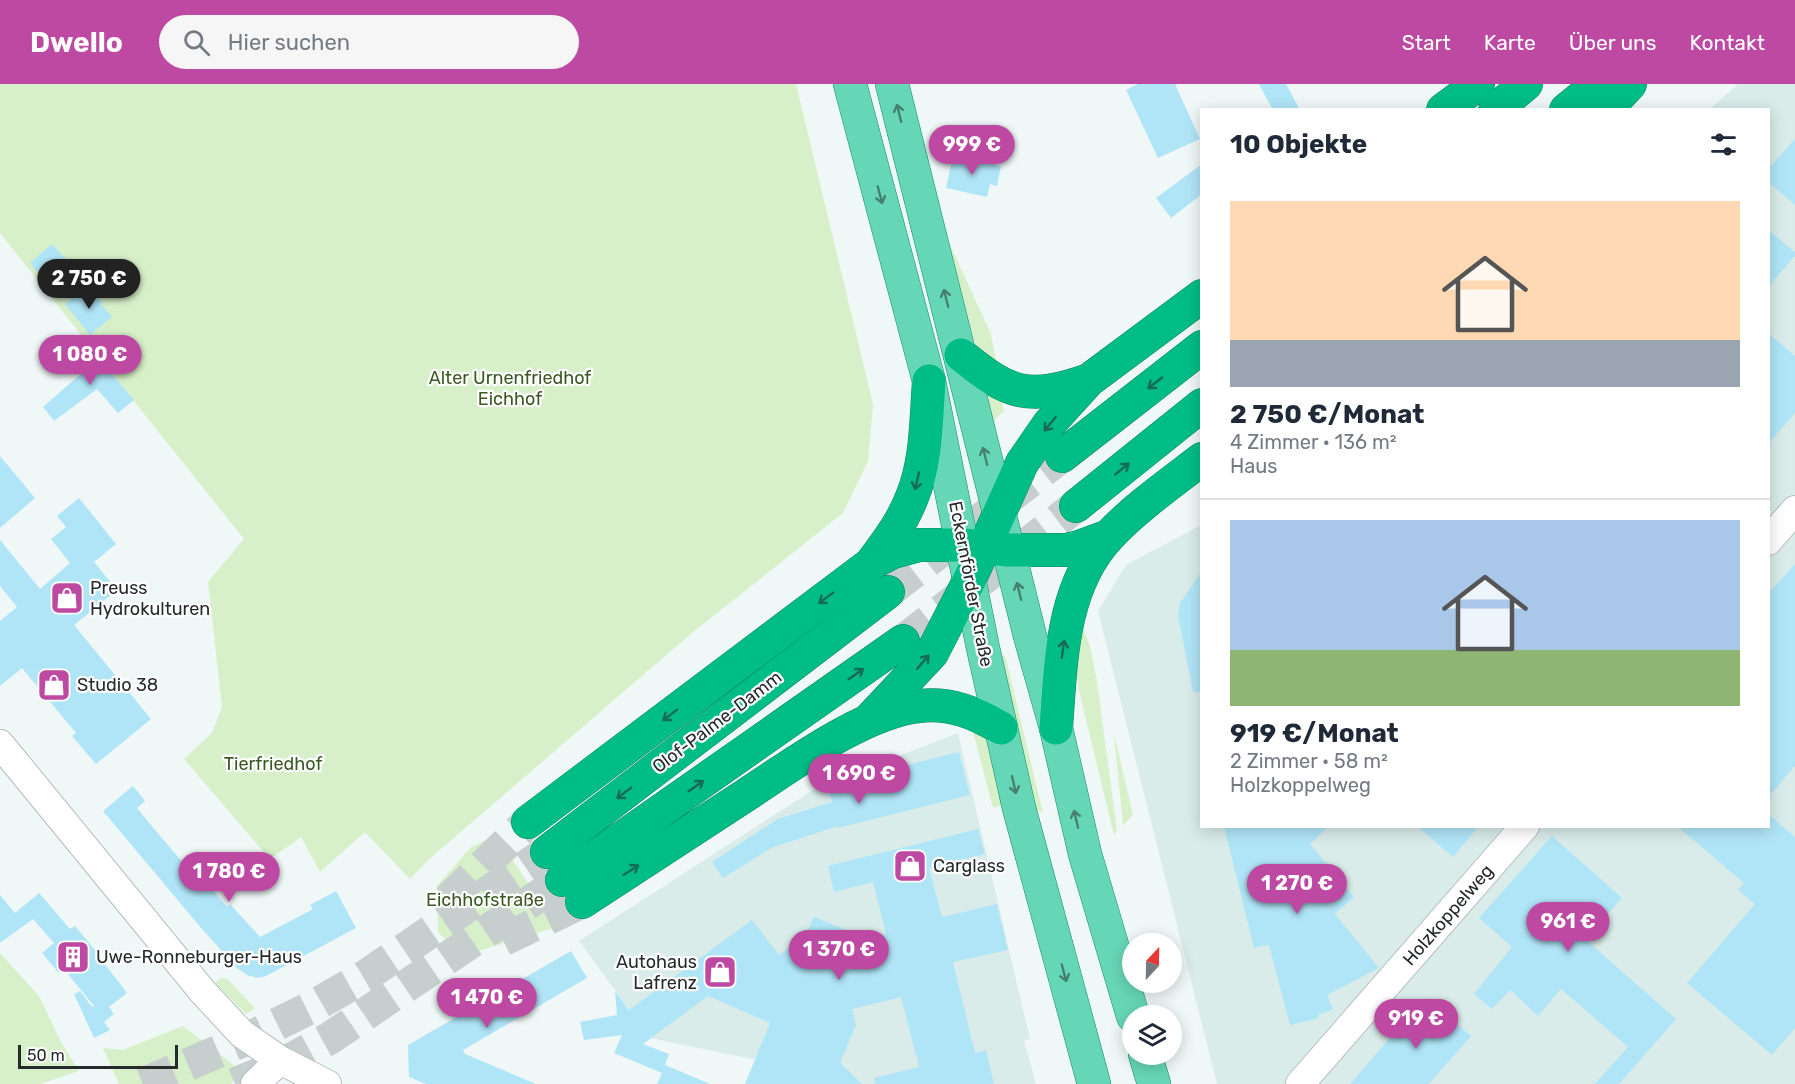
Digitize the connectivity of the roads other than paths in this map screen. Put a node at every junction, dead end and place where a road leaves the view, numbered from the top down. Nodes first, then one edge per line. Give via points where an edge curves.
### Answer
1 (850, 84) edge
2 (892, 84) edge
3 (1478, 84) edge
4 (1526, 84) edge
5 (1598, 84) edge
6 (1630, 84) edge
7 (1446, 108) edge
8 (1497, 108) edge
9 (1568, 108) edge
10 (1608, 108) edge
11 (1200, 297) edge
12 (1200, 349) edge
13 (961, 355) junction
14 (1089, 380) junction
15 (928, 381) junction
16 (1200, 407) edge
17 (1062, 456) tunnel mouth
18 (1200, 461) edge
19 (1076, 506) tunnel mouth
20 (1795, 510) edge
21 (999, 513) junction
22 (1109, 536) junction
23 (1770, 539) edge
24 (985, 547) junction
25 (872, 562) junction
26 (969, 581) junction
27 (888, 592) tunnel mouth
28 (903, 641) tunnel mouth
29 (869, 720) junction
30 (1001, 728) junction
31 (1056, 728) junction
32 (0, 744) edge
33 (528, 822) tunnel mouth
34 (1523, 828) edge
35 (564, 878) junction
36 (1130, 1005) edge
37 (280, 1060) junction
38 (1148, 1065) edge
39 (255, 1084) edge
40 (327, 1084) edge
41 (1094, 1084) edge
42 (1154, 1084) edge
43 (1300, 1084) edge

1 -> 15 main road, Eckernförder Straße
13 -> 2 main road
3 - 7 highway
4 - 8 highway
5 - 9 highway
6 - 10 highway
11 - 14 highway
12 -> 17 highway
13 - 14 highway via 1002,384 1031,392 1059,390
21 -> 13 main road
14 -> 21 highway via 1027,454
15 - 24 main road, Eckernförder Straße
15 -> 25 highway via 925,439 916,488 902,519
19 -> 16 highway
18 - 22 highway
20 - 23 street
21 - 24 highway
22 - 24 highway via 1066,549
31 -> 22 highway via 1068,615 1091,560
24 - 25 highway via 906,547
24 - 26 highway
31 -> 24 main road, Eckernförder Straße
25 -> 33 highway
29 -> 26 highway via 932,653
26 - 30 main road, Eckernförder Straße
27 -> 35 highway, Olof-Palme-Damm
35 -> 28 highway, Olof-Palme-Damm
29 - 30 highway via 935,704 959,708
35 -> 29 highway via 795,763
30 -> 41 main road, Eckernförder Straße via 1031,856
36 -> 31 main road, Eckernförder Straße via 1085,854
32 - 37 street via 203,992 242,1034
34 - 43 street, Holzkoppelweg
37 - 39 street
37 - 40 street
38 - 42 main road

